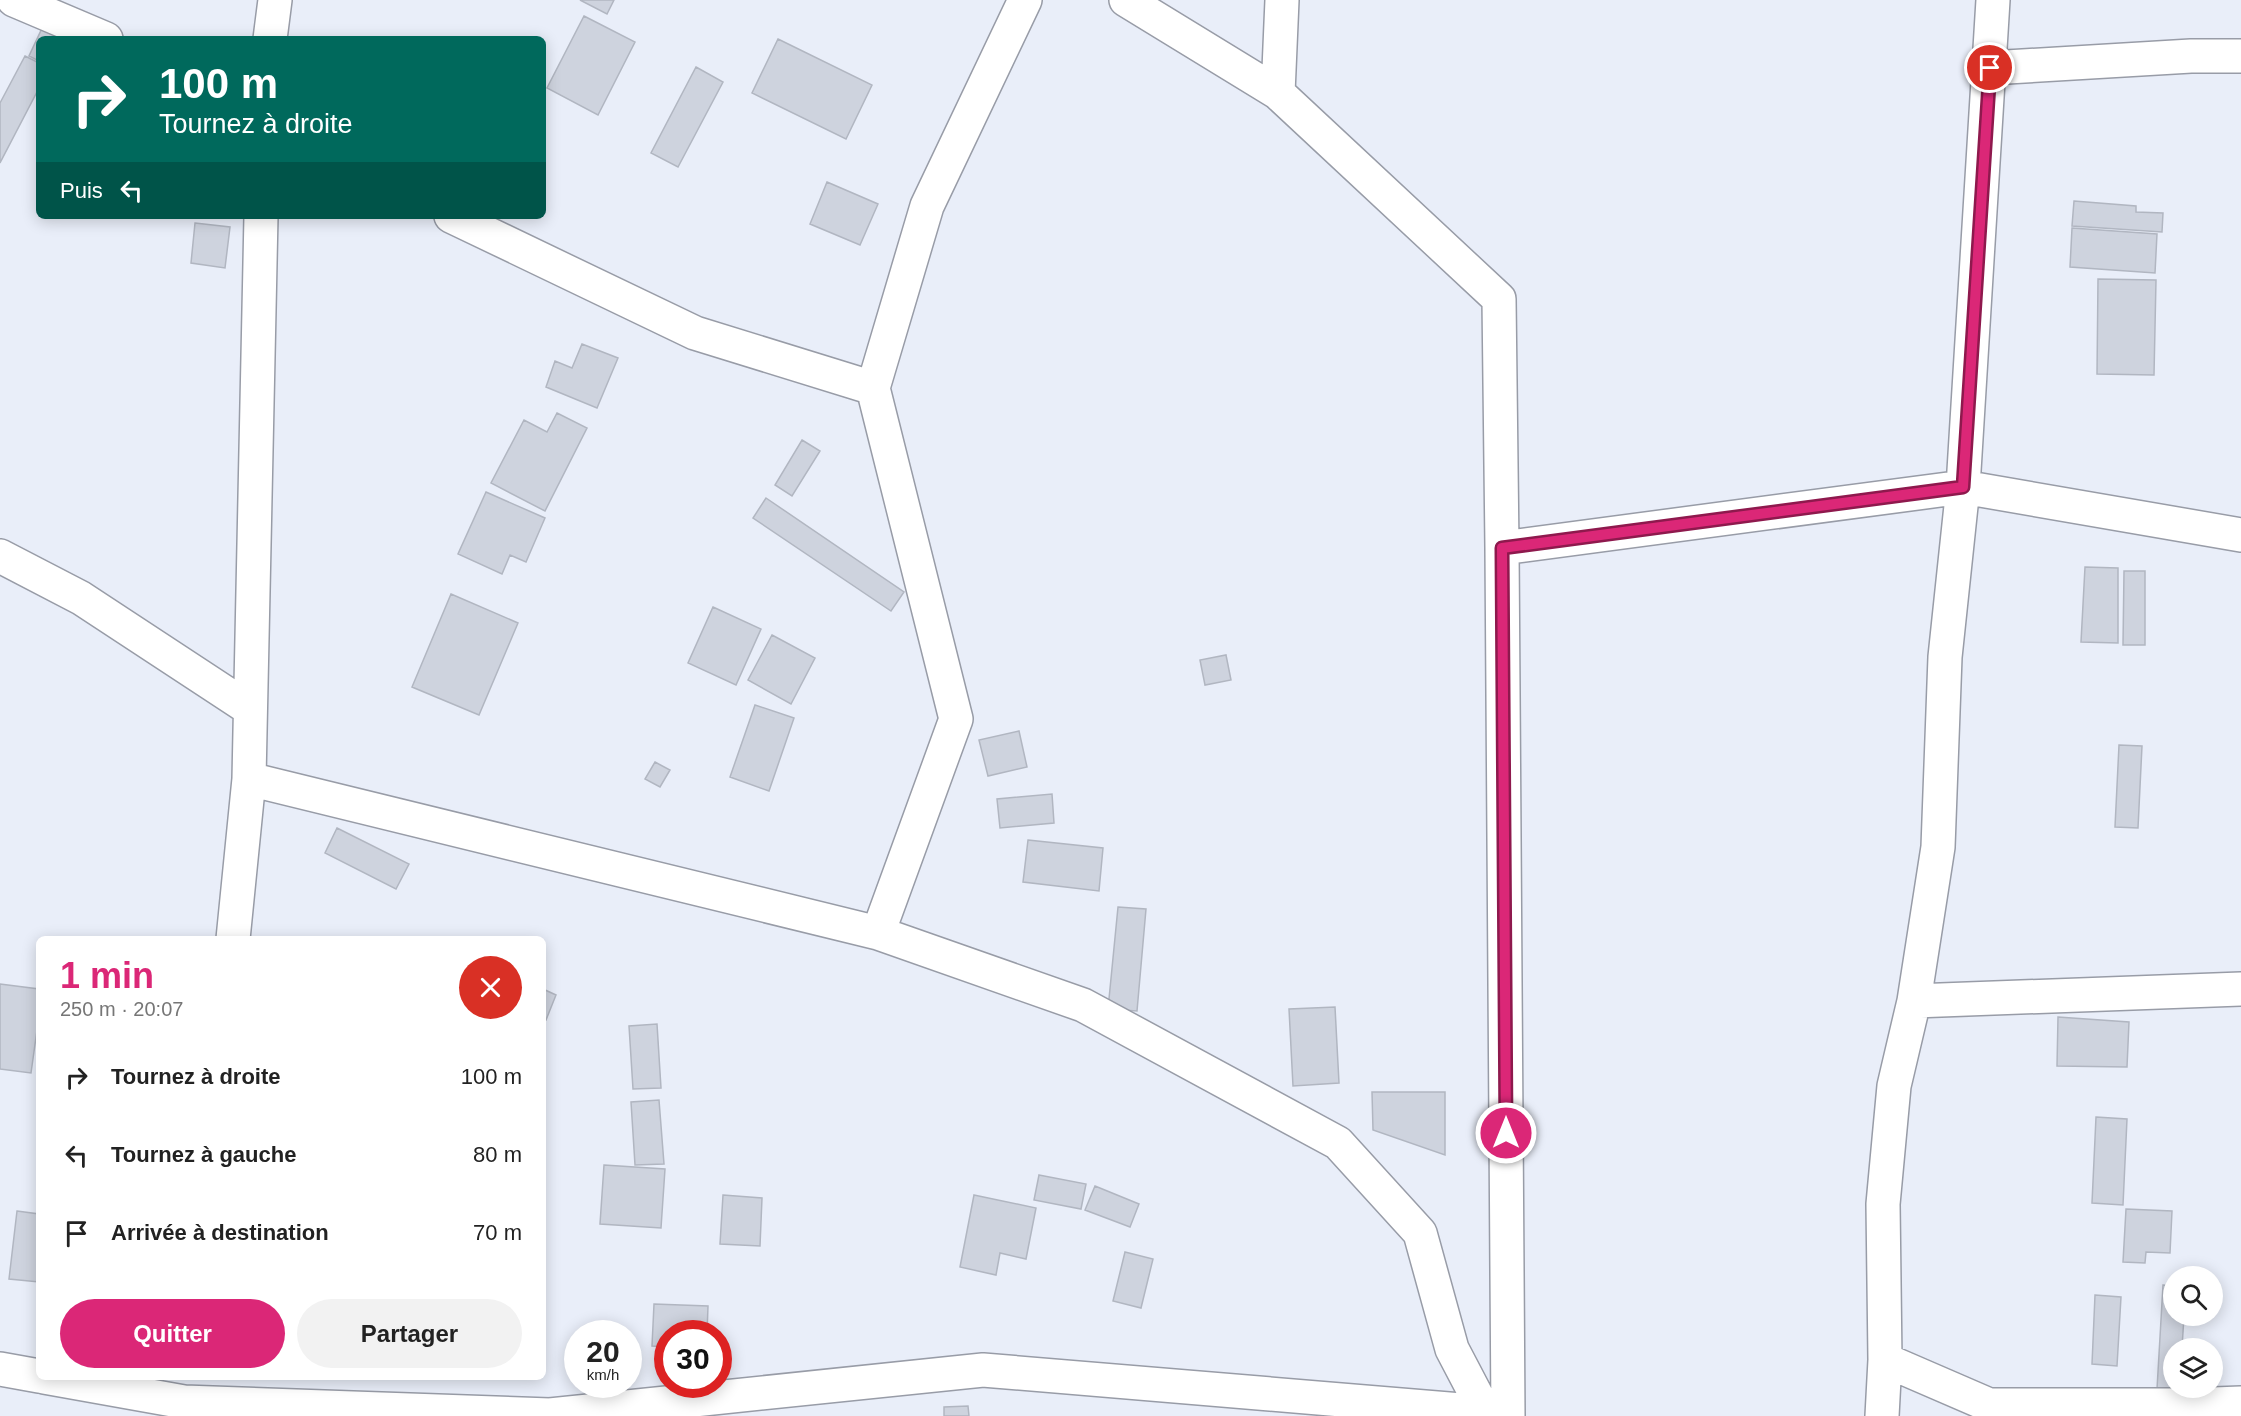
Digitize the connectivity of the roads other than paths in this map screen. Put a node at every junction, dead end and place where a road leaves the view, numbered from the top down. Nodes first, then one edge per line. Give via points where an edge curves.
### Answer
1 (14, 0) edge
2 (275, 0) edge
3 (1025, 0) edge
4 (1126, 0) edge
5 (1282, 0) edge
6 (1993, 0) edge
7 (99, 36) edge
8 (270, 36) edge
9 (2241, 56) edge
10 (1990, 68) junction
11 (1278, 93) junction
12 (261, 219) edge
13 (457, 219) edge
14 (873, 388) junction
15 (1963, 487) junction
16 (2241, 535) edge
17 (1502, 548) junction
18 (0, 556) edge
19 (250, 709) junction
20 (249, 779) junction
21 (878, 933) junction
22 (232, 936) edge
23 (2241, 989) edge
24 (1914, 1001) junction
25 (1885, 1360) junction
26 (0, 1369) edge
27 (36, 1375) edge
28 (64, 1380) edge
29 (184, 1398) edge
30 (2241, 1403) edge
31 (1500, 1414) edge
32 (1882, 1416) edge

1 - 7 street
2 - 8 street
3 - 14 street via 927,206
4 - 11 street
5 - 11 street
6 - 10 street
9 - 10 street
10 - 15 street
11 - 17 street via 1499,299
12 - 19 street
13 - 14 street via 695,333
14 - 21 street via 956,719
15 - 16 street
15 - 17 street
15 - 24 street via 1945,657 1938,847
17 - 31 street
18 - 19 street via 81,598
19 - 20 street
20 - 21 street
20 - 22 street
21 - 31 street via 1083,1005 1338,1143 1420,1233 1452,1349
23 - 24 street
24 - 25 street via 1894,1086 1883,1204
25 - 30 street via 1989,1405
25 - 32 street
26 - 27 street
28 - 29 street
29 - 31 street via 550,1415 983,1370

